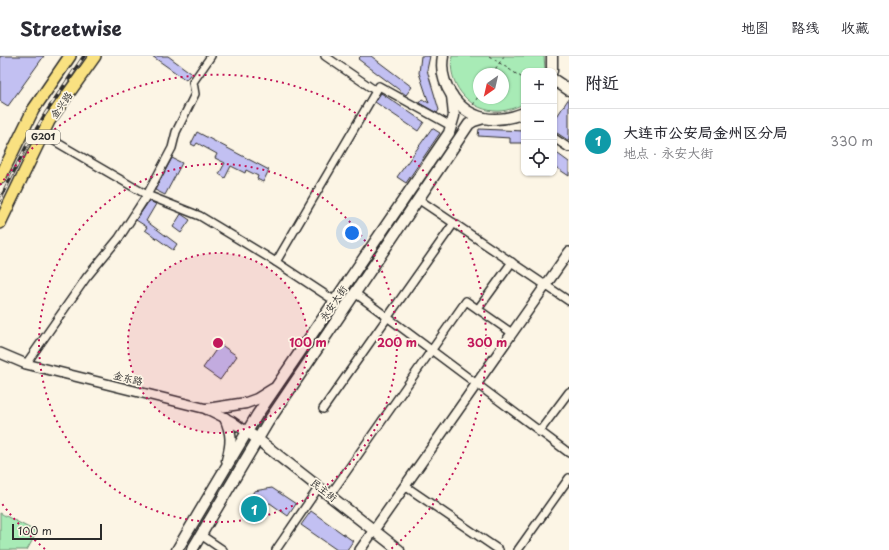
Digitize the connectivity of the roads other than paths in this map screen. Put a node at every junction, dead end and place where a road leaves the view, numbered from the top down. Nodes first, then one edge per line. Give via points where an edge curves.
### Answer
1 (70, 56) edge
2 (95, 56) edge
3 (211, 56) edge
4 (325, 56) edge
5 (442, 56) edge
6 (552, 56) edge
7 (552, 68) edge
8 (557, 82) edge
9 (569, 90) edge
10 (376, 91) junction
11 (452, 95) junction
12 (521, 115) edge
13 (484, 118) junction
14 (451, 126) junction
15 (44, 134) junction
16 (557, 140) edge
17 (569, 148) edge
18 (0, 178) edge
19 (147, 195) junction
20 (418, 199) junction
21 (0, 223) edge
22 (454, 223) junction
23 (569, 252) edge
24 (276, 262) junction
25 (512, 262) junction
26 (546, 285) junction
27 (355, 292) junction
28 (335, 301) junction
29 (569, 301) edge
30 (478, 309) junction
31 (388, 316) junction
32 (512, 333) junction
33 (431, 350) junction
34 (0, 353) edge
35 (26, 364) junction
36 (477, 383) junction
37 (277, 386) junction
38 (569, 392) edge
39 (207, 409) junction
40 (323, 410) dead end
41 (225, 418) junction
42 (247, 432) junction
43 (539, 432) junction
44 (258, 438) junction
45 (569, 453) edge
46 (223, 473) junction
47 (569, 478) edge
48 (405, 486) junction
49 (319, 487) junction
50 (330, 495) junction
51 (374, 530) junction
52 (201, 535) junction
53 (177, 550) edge
54 (192, 550) edge
55 (223, 550) edge
56 (276, 550) edge
57 (360, 550) edge
58 (399, 550) edge
59 (499, 550) edge
60 (518, 550) edge

1 - 18 highway, 金兴路 / G201 via 33,110
2 - 15 highway, 金兴路 / G201 via 49,121
3 - 19 street via 193,82 195,94 176,132 172,148
4 - 10 street
5 - 11 main road via 444,78
6 - 7 main road
8 - 9 main road
10 - 14 street via 379,86
10 - 24 street
11 - 13 main road via 469,111
11 - 14 main road, 永安大街 via 454,116
12 - 13 main road via 505,119
13 - 20 main road, 永安大街 via 469,124
14 - 28 main road, 永安大街 via 449,133
15 - 19 street
15 - 21 highway, 金兴路 / G201
16 - 17 street
19 - 24 street via 200,216
19 - 35 street via 119,238 86,278
20 - 22 street
20 - 27 main road, 永安大街
22 - 25 street
22 - 31 street
23 - 26 street
24 - 28 street
25 - 26 street
25 - 30 street
26 - 29 street
26 - 32 street
27 - 31 street
27 - 44 main road, 永安大街
28 - 37 main road, 永安大街
30 - 32 street
30 - 33 street via 466,300
31 - 33 street
31 - 40 street
32 - 36 street
33 - 36 street
33 - 50 street
34 - 35 street, 金东路
35 - 39 street, 金东路
36 - 43 street
36 - 48 street
37 - 39 main road via 246,403
37 - 42 main road, 永安大街
38 - 43 street
39 - 41 street, 金东路
41 - 42 street, 金东路
41 - 46 main road via 231,438
42 - 44 main road, 民主街
42 - 46 main road, 永安大街
43 - 45 street
44 - 49 main road, 民主街
44 - 52 main road, 永安大街
46 - 53 main road, 永安大街
47 - 60 street
48 - 51 street
48 - 59 street
49 - 50 main road, 民主街
49 - 56 street
50 - 51 main road, 民主街
51 - 57 street
51 - 58 main road, 民主街
52 - 54 main road, 永安大街
52 - 55 street

